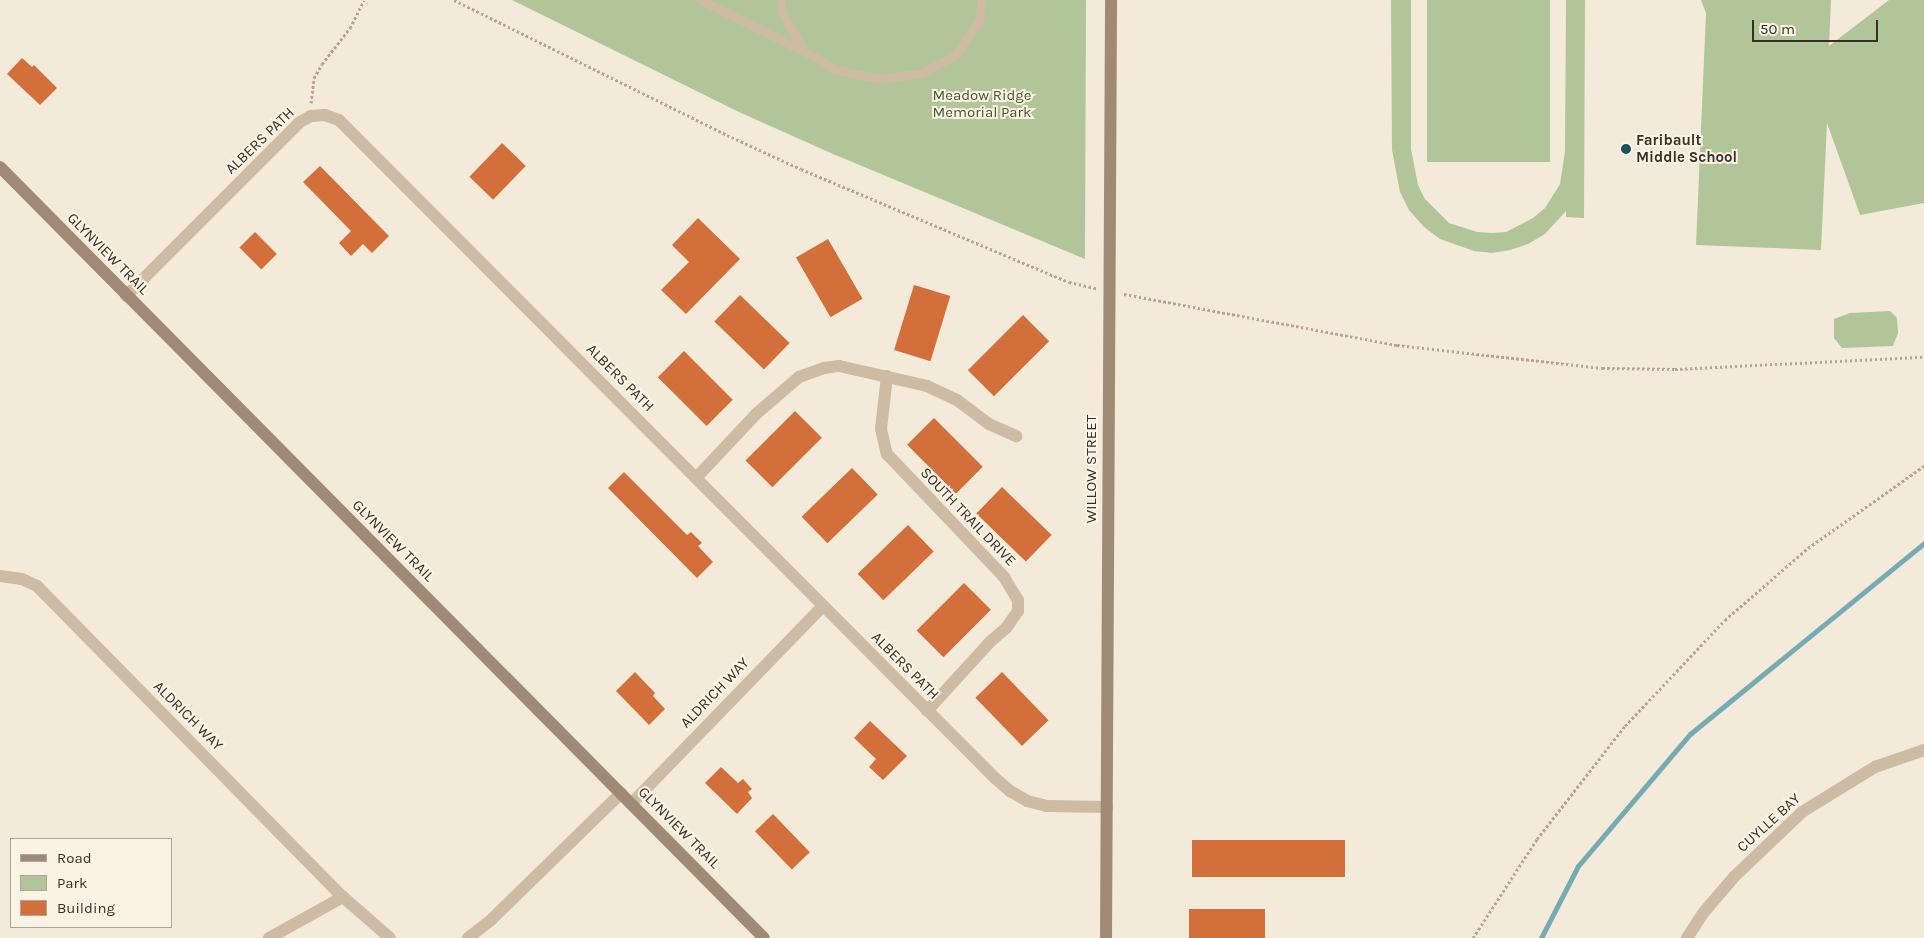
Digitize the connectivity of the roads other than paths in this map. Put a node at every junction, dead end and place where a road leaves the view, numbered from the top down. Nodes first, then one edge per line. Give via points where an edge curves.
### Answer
1 (701, 0) edge
2 (780, 0) edge
3 (982, 0) edge
4 (1110, 0) edge
5 (804, 51) junction
6 (0, 167) edge
7 (126, 296) junction
8 (887, 376) junction
9 (1016, 436) dead end
10 (696, 478) junction
11 (0, 576) edge
12 (822, 606) junction
13 (927, 711) junction
14 (1924, 750) edge
15 (621, 793) junction
16 (632, 803) junction
17 (1107, 807) junction
18 (344, 897) junction
19 (269, 938) edge
20 (390, 938) edge
21 (468, 938) edge
22 (764, 938) edge
23 (1106, 938) edge
24 (1688, 938) edge

1 - 5 lane
2 - 5 lane via 782,12
3 - 5 lane via 979,21 956,54 922,73 879,79 834,69
4 - 17 street, WILLOW STREET
6 - 7 street, GLYNVIEW TRAIL
7 - 10 street, ALBERS PATH via 300,122 311,116 325,115 339,120
7 - 15 street, GLYNVIEW TRAIL
8 - 9 street via 927,386 957,400 989,424
8 - 10 street via 840,366 824,368 799,378 756,414
8 - 13 street, SOUTH TRAIL DRIVE via 881,429 887,454 1004,577 1018,600 1018,611 1006,628
10 - 12 street, ALBERS PATH
11 - 18 street, ALDRICH WAY via 22,579 37,586
12 - 13 street, ALBERS PATH
12 - 16 street, ALDRICH WAY
13 - 17 street, ALBERS PATH via 995,778 1028,801 1047,806
14 - 24 street, CUYLLE BAY via 1874,768 1802,812 1734,877 1704,912
15 - 16 street, GLYNVIEW TRAIL
15 - 21 street via 492,920
16 - 22 street, GLYNVIEW TRAIL
17 - 23 street, WILLOW STREET
18 - 19 street
18 - 20 street, ALDRICH WAY

